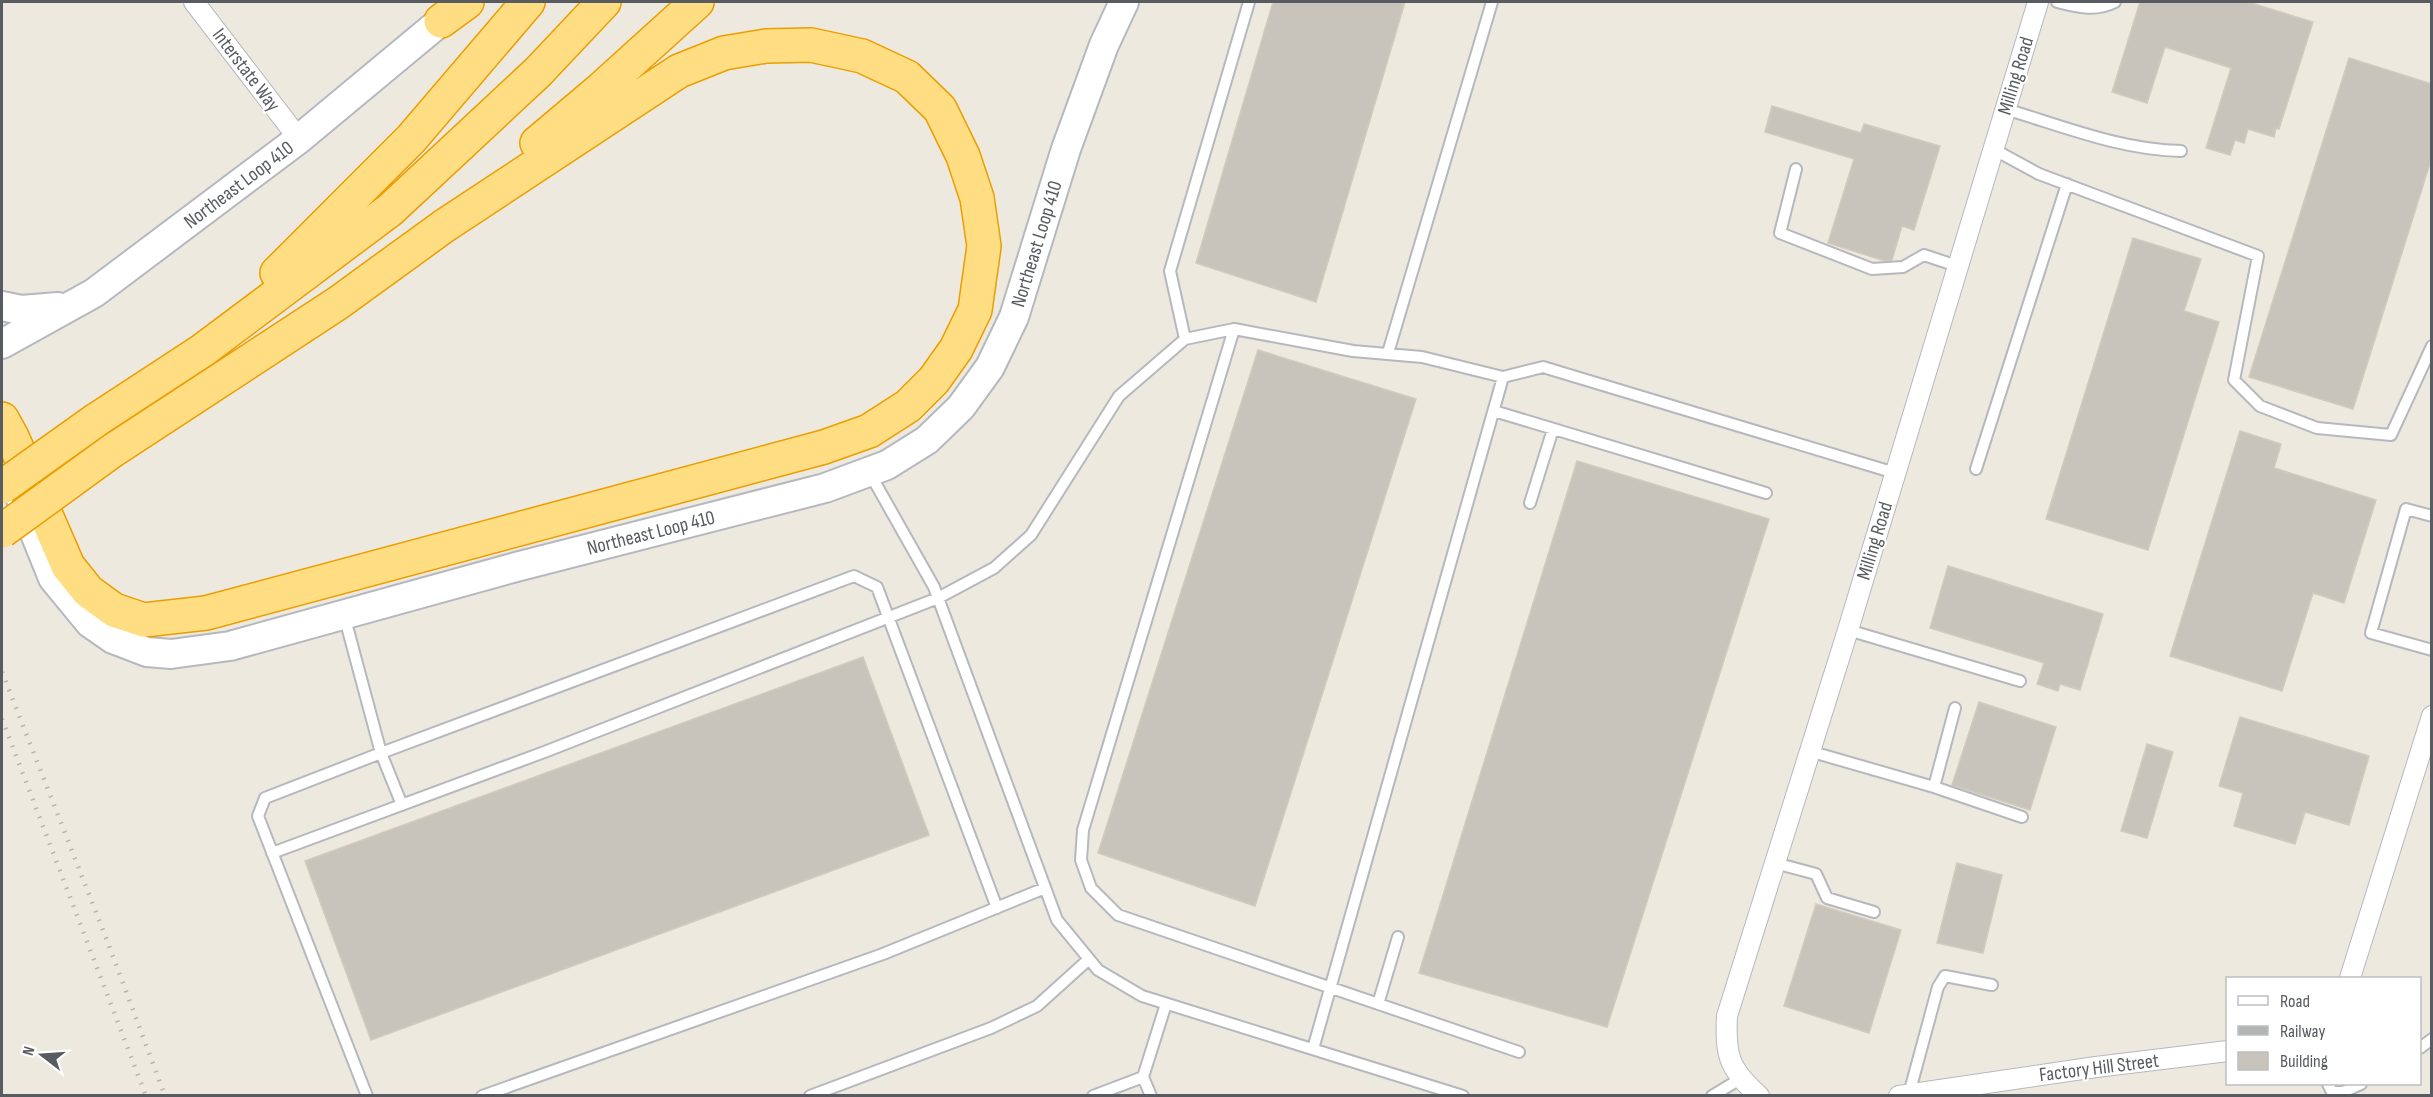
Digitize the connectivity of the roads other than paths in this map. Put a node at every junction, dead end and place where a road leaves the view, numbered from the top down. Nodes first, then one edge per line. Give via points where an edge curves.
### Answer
1 (194, 2) edge
2 (467, 2) edge
3 (528, 2) edge
4 (604, 2) edge
5 (697, 2) edge
6 (1124, 2) edge
7 (1249, 2) edge
8 (1492, 2) edge
9 (2038, 2) edge
10 (2057, 2) edge
11 (2115, 2) edge
12 (450, 11) edge
13 (2005, 109) junction
14 (299, 139) junction
15 (1993, 149) junction
16 (2181, 151) dead end
17 (1796, 169) dead end
18 (2067, 184) junction
19 (444, 226) junction
20 (1957, 266) junction
21 (2, 306) edge
22 (69, 306) junction
23 (1234, 329) junction
24 (1185, 339) junction
25 (2, 344) edge
26 (2432, 346) edge
27 (203, 350) junction
28 (1388, 353) junction
29 (1503, 377) junction
30 (1494, 411) junction
31 (2, 419) edge
32 (1553, 429) junction
33 (2, 451) edge
34 (1976, 469) dead end
35 (869, 472) junction
36 (1895, 473) junction
37 (2, 487) edge
38 (1766, 493) dead end
39 (1530, 503) dead end
40 (2432, 516) edge
41 (2, 531) edge
42 (938, 598) junction
43 (344, 615) junction
44 (889, 617) junction
45 (1848, 630) junction
46 (2432, 650) edge
47 (2020, 681) dead end
48 (1955, 708) dead end
49 (2432, 716) edge
50 (1809, 751) junction
51 (381, 753) junction
52 (1934, 787) junction
53 (402, 805) junction
54 (2022, 817) dead end
55 (272, 853) junction
56 (1775, 863) junction
57 (1045, 888) junction
58 (997, 908) junction
59 (1874, 912) dead end
60 (1398, 937) dead end
61 (1089, 959) junction
62 (2350, 977) edge
63 (1992, 985) dead end
64 (1330, 987) junction
65 (1166, 1004) junction
66 (1378, 1004) junction
67 (1313, 1049) junction
68 (1519, 1052) dead end
69 (2226, 1052) edge
70 (1143, 1077) junction
71 (1740, 1079) junction
72 (2357, 1085) edge
73 (2330, 1090) edge
74 (1099, 1094) edge
75 (367, 1095) edge
76 (482, 1095) edge
77 (810, 1095) edge
78 (1151, 1095) edge
79 (1463, 1095) edge
80 (1712, 1095) edge
81 (1759, 1095) edge
82 (1904, 1095) edge

1 - 14 street, Interstate Way
2 - 12 highway
3 - 27 highway via 411,139
4 - 27 highway via 538,72 390,210
5 - 19 highway
6 - 35 main road, Northeast Loop 410 via 1070,138 1014,317 990,367 961,407 927,440
7 - 24 lane via 1170,271
8 - 28 lane
9 - 13 street, Milling Road
10 - 11 lane via 2090,9
12 - 14 main road, Northeast Loop 410
13 - 15 street, Milling Road
13 - 16 lane via 2151,150
14 - 22 main road, Northeast Loop 410 via 94,293
15 - 18 lane
15 - 20 street, Milling Road
17 - 20 lane via 1780,233 1872,269 1903,267 1924,255
18 - 26 lane via 2258,256 2234,380 2260,406 2318,428 2391,435
18 - 34 lane
19 - 31 highway via 679,71 724,53 766,46 811,45 862,56 907,77 940,109 963,156 977,198 984,246 975,310 956,349 934,380 908,406 869,431 824,447 206,613 144,620 114,610 88,591 68,567
19 - 41 highway, bridge via 338,303 112,451
20 - 36 street, Milling Road
21 - 22 main road via 21,310
22 - 25 main road, Northeast Loop 410
23 - 24 lane
23 - 28 lane via 1353,351
23 - 64 lane via 1083,830 1081,860 1091,888 1118,915
24 - 42 lane via 1119,396 1031,535 994,568
27 - 37 highway, bridge
28 - 29 lane via 1422,357
29 - 30 lane
29 - 36 lane via 1543,367
30 - 32 lane
30 - 64 lane
32 - 38 lane
32 - 39 lane
33 - 43 main road, Northeast Loop 410 via 52,578 90,623 113,639 147,652 171,654 230,646
35 - 42 lane
35 - 43 main road, Northeast Loop 410 via 825,488
36 - 45 street, Milling Road
40 - 46 lane via 2406,509 2371,633
42 - 44 lane
42 - 57 lane
43 - 51 lane
44 - 51 lane via 877,587 854,576
44 - 53 lane
44 - 58 lane
45 - 47 lane
45 - 50 street, Milling Road
48 - 52 lane
49 - 62 street
50 - 52 lane
50 - 56 street, Milling Road
51 - 53 lane
51 - 55 lane via 265,798 258,816
52 - 54 lane
53 - 55 lane
55 - 75 lane
56 - 59 lane via 1816,874 1827,897
56 - 71 street, Milling Road via 1727,1016 1730,1059
57 - 58 lane
57 - 61 lane via 1057,920
58 - 76 lane via 883,954
60 - 66 lane
61 - 65 lane via 1098,970 1142,996
61 - 77 lane via 1037,1006 991,1028
63 - 82 lane via 1945,976 1938,987
64 - 66 lane
64 - 67 lane
65 - 67 lane
65 - 70 lane
66 - 68 lane
67 - 79 lane
69 - 82 street, Factory Hill Street
70 - 74 lane
70 - 78 lane
71 - 80 lane
71 - 81 street
72 - 73 lane via 2343,1092

